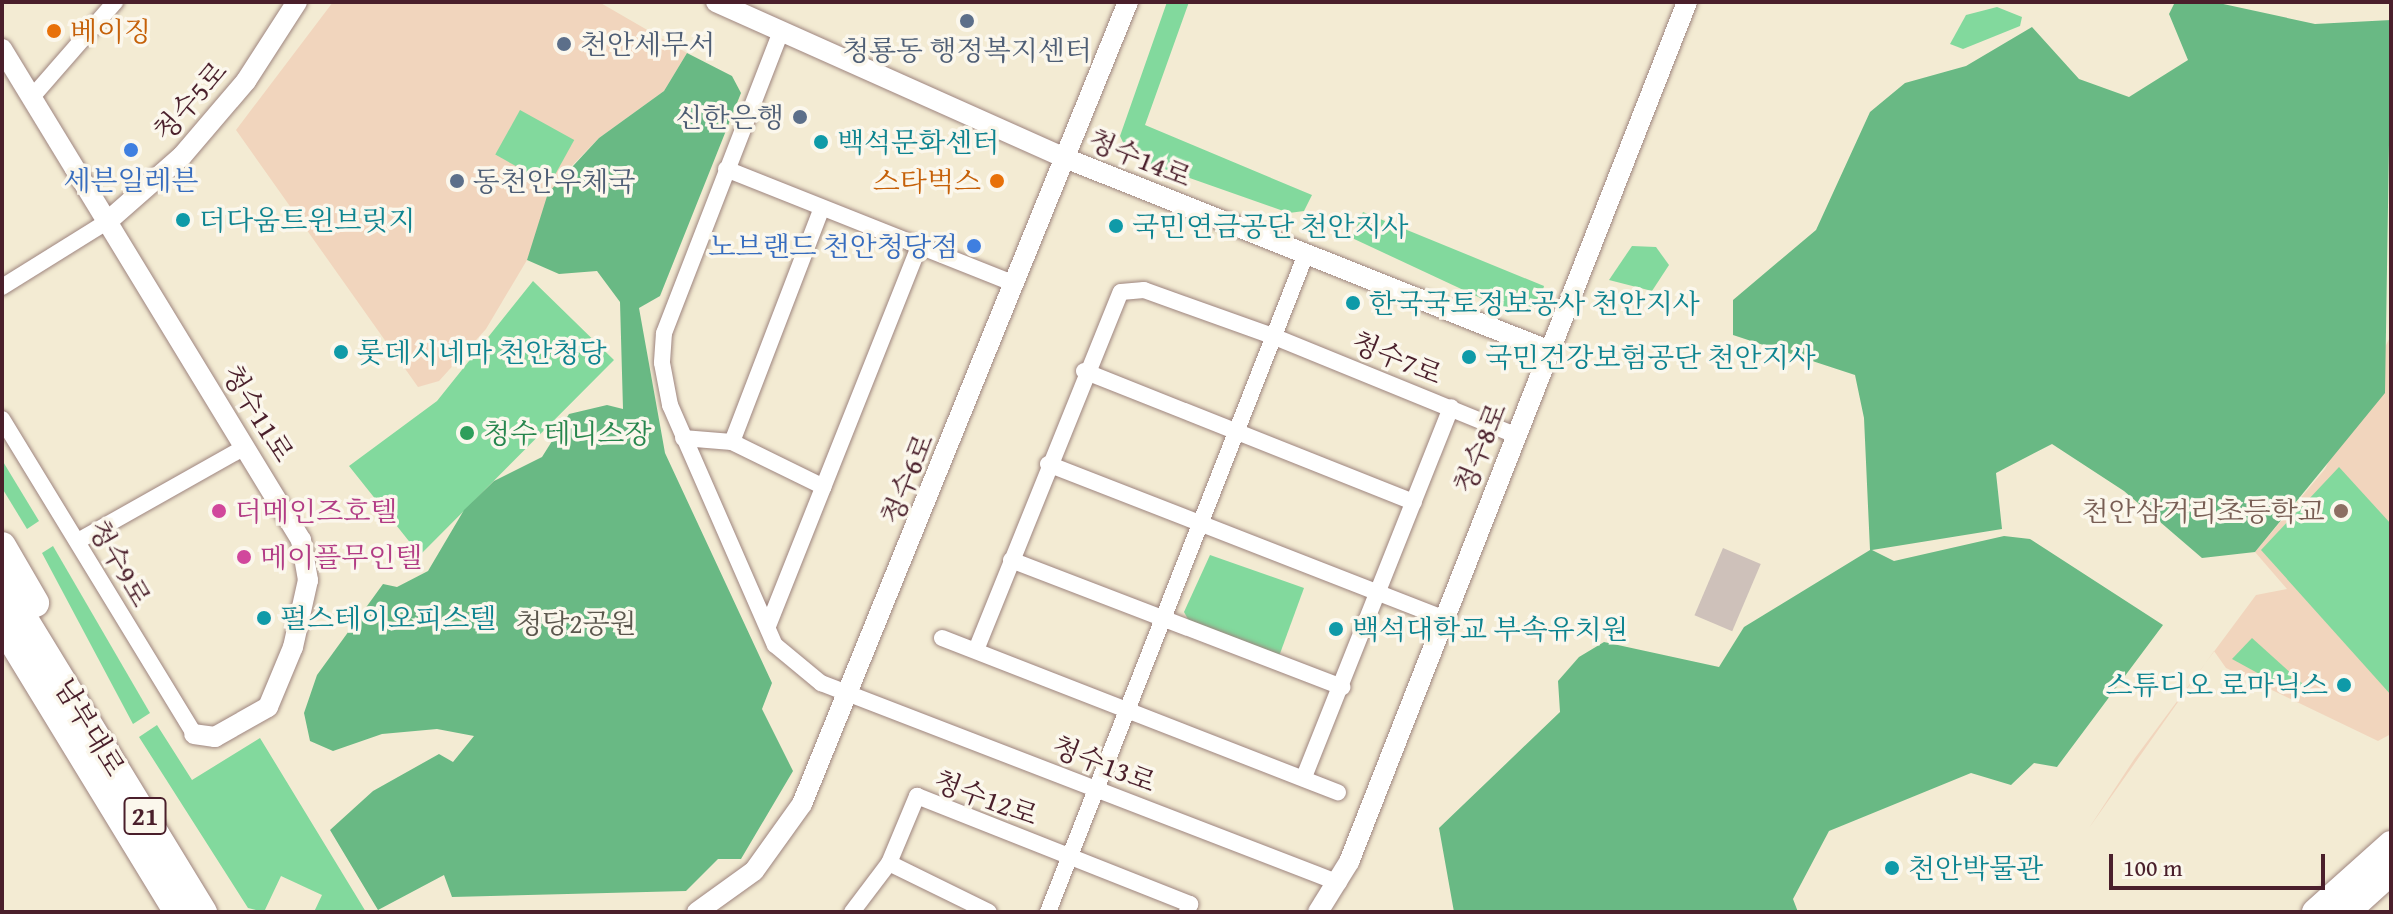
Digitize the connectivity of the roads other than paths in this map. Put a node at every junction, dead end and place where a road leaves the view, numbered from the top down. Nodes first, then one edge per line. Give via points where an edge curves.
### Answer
1 (115, 2) edge
2 (297, 2) edge
3 (716, 2) edge
4 (1128, 2) edge
5 (1687, 2) edge
6 (780, 34) junction
7 (2, 49) edge
8 (33, 96) junction
9 (1065, 158) junction
10 (726, 169) junction
11 (822, 208) junction
12 (108, 221) junction
13 (919, 247) junction
14 (1306, 254) junction
15 (1015, 284) junction
16 (2, 287) edge
17 (1275, 337) junction
18 (1550, 351) junction
19 (1084, 371) junction
20 (1451, 407) junction
21 (2, 419) edge
22 (1237, 433) junction
23 (1515, 435) junction
24 (683, 438) junction
25 (732, 442) junction
26 (245, 447) junction
27 (1048, 464) junction
28 (824, 487) junction
29 (1414, 502) junction
30 (1201, 526) junction
31 (78, 541) junction
32 (2, 546) edge
33 (1011, 560) junction
34 (2, 583) edge
35 (1378, 592) junction
36 (1443, 618) junction
37 (1163, 619) junction
38 (2, 624) edge
39 (768, 626) junction
40 (942, 638) dead end
41 (2, 648) edge
42 (976, 650) junction
43 (1342, 687) junction
44 (851, 695) junction
45 (1127, 710) junction
46 (77, 726) junction
47 (194, 734) joint
48 (1304, 777) junction
49 (1095, 788) junction
50 (1338, 792) dead end
51 (2391, 844) edge
52 (1070, 857) junction
53 (889, 863) junction
54 (2388, 877) edge
55 (1339, 883) junction
56 (173, 896) edge
57 (203, 912) edge
58 (213, 912) edge
59 (697, 912) edge
60 (852, 912) edge
61 (989, 912) edge
62 (1048, 912) edge
63 (1187, 912) edge
64 (1318, 912) edge
65 (2315, 912) edge
66 (2347, 912) edge

1 - 8 street
2 - 12 street, 청수5로 via 246,81 182,156
3 - 6 street, 청수14로
4 - 9 street, 청수6로
5 - 18 street, 청수8로
6 - 9 street, 청수14로 via 879,71
6 - 10 street
7 - 8 street, 청수11로
8 - 12 street, 청수11로
9 - 14 street, 청수14로
9 - 15 street, 청수6로
10 - 11 street
10 - 24 street via 664,333 665,383
11 - 13 street
11 - 25 street
12 - 16 street
12 - 26 street, 청수11로
13 - 15 street
13 - 28 street
14 - 17 street
14 - 18 street, 청수14로
15 - 44 street, 청수6로
17 - 19 street, 청수7로 via 1130,289 1112,303
17 - 20 street, 청수7로
17 - 22 street
18 - 23 street, 청수8로
19 - 22 street
19 - 27 street, 청수7로
20 - 23 street
20 - 29 street, 청수7로
21 - 31 street, 청수9로
22 - 29 street
22 - 30 street
23 - 36 street, 청수8로
24 - 25 street
24 - 39 street
25 - 28 street
26 - 31 street
26 - 47 street, 청수11로 via 301,540 308,580 293,647 268,707 215,737
27 - 30 street
27 - 33 street, 청수7로
28 - 39 street
29 - 35 street, 청수7로
30 - 35 street
30 - 37 street
31 - 47 street, 청수9로
32 - 46 highway via 60,652
33 - 37 street
33 - 42 street, 청수7로
34 - 46 highway, 남부대로 / 21
35 - 36 street
35 - 43 street, 청수7로
36 - 55 street, 청수8로
37 - 43 street
37 - 45 street
38 - 46 highway, 남부대로 / 21
39 - 44 street via 794,666
40 - 42 street
41 - 46 highway
42 - 45 street
43 - 48 street, 청수7로
44 - 49 street, 청수13로
44 - 59 street, 청수6로 via 784,834 754,871
45 - 48 street
45 - 49 street
46 - 56 highway, 남부대로 / 21
48 - 50 street
49 - 52 street
49 - 55 street, 청수13로
51 - 65 main road
52 - 53 street, 청수12로 via 917,796
52 - 62 street
52 - 63 street via 1190,904
53 - 60 street, 청수12로
53 - 61 street
54 - 66 main road
55 - 64 street, 청수8로
56 - 57 highway, 남부대로 / 21
56 - 58 highway

